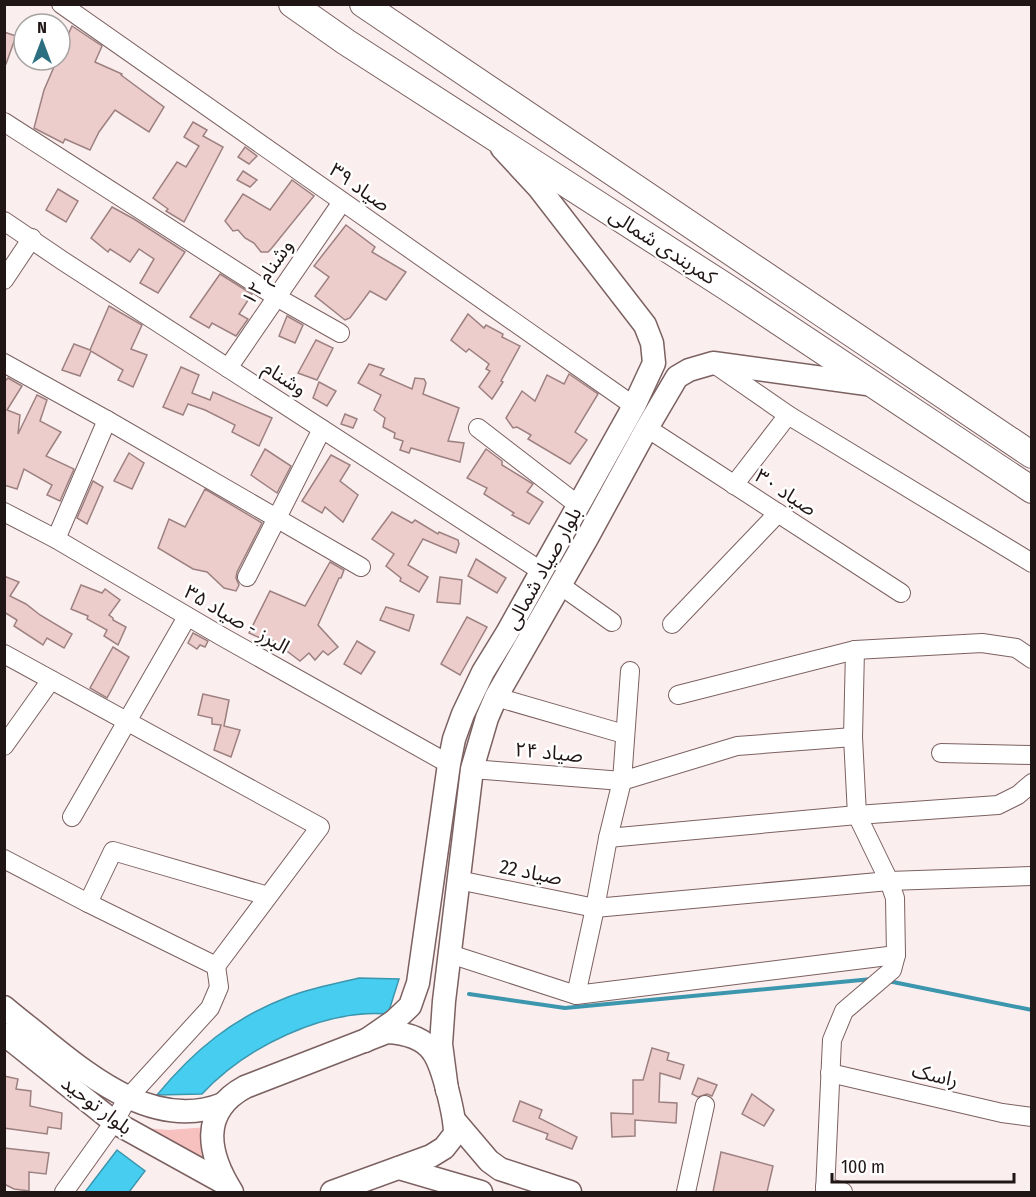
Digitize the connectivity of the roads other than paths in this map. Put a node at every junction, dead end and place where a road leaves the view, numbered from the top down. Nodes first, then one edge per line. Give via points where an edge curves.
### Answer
1 (60, 4) edge
2 (292, 4) edge
3 (363, 4) edge
4 (4, 122) edge
5 (489, 134) junction
6 (342, 202) junction
7 (4, 221) edge
8 (32, 238) junction
9 (4, 280) edge
10 (278, 297) junction
11 (340, 333) dead end
12 (4, 363) edge
13 (654, 363) junction
14 (713, 363) junction
15 (228, 368) junction
16 (677, 378) junction
17 (874, 385) junction
18 (634, 406) junction
19 (788, 415) junction
20 (107, 420) junction
21 (478, 428) dead end
22 (647, 428) junction
23 (322, 429) junction
24 (1032, 454) edge
25 (734, 485) junction
26 (1032, 490) edge
27 (578, 505) junction
28 (4, 512) edge
29 (778, 513) junction
30 (277, 518) junction
31 (56, 540) junction
32 (1032, 563) edge
33 (361, 567) dead end
34 (541, 571) junction
35 (247, 577) dead end
36 (560, 585) junction
37 (901, 593) dead end
38 (187, 617) junction
39 (612, 622) dead end
40 (672, 624) dead end
41 (855, 650) junction
42 (4, 654) edge
43 (1032, 659) edge
44 (630, 671) dead end
45 (51, 680) junction
46 (678, 695) dead end
47 (496, 697) junction
48 (126, 721) junction
49 (624, 734) junction
50 (853, 737) junction
51 (4, 746) edge
52 (941, 753) dead end
53 (1032, 755) edge
54 (449, 764) junction
55 (472, 769) junction
56 (622, 781) junction
57 (1032, 783) edge
58 (857, 815) junction
59 (72, 817) dead end
60 (608, 838) junction
61 (4, 859) edge
62 (1032, 876) edge
63 (458, 880) junction
64 (889, 880) junction
65 (268, 896) junction
66 (88, 903) junction
67 (595, 908) junction
68 (450, 954) junction
69 (894, 963) junction
70 (216, 966) junction
71 (576, 995) junction
72 (4, 1007) edge
73 (4, 1034) edge
74 (365, 1041) junction
75 (830, 1073) junction
76 (447, 1090) junction
77 (127, 1099) junction
78 (223, 1104) junction
79 (705, 1105) dead end
80 (1032, 1117) edge
81 (455, 1121) junction
82 (114, 1122) junction
83 (399, 1168) junction
84 (229, 1188) edge
85 (831, 1191) edge
86 (64, 1192) edge
87 (332, 1192) edge
88 (481, 1192) edge
89 (570, 1192) edge
90 (686, 1192) edge

1 - 6 street, صیاد ۳۹
2 - 5 highway, کمربندی شمالی
3 - 24 highway
4 - 10 street
5 - 13 main road via 539,188 645,325
5 - 17 highway, کمربندی شمالی
6 - 10 street, وشنام ۱۲
6 - 18 street, صیاد ۳۹
7 - 8 street, وشنام
8 - 9 street
8 - 15 street, وشنام
10 - 11 street
10 - 15 street, وشنام ۱۲
12 - 20 street
13 - 16 main road via 669,364
13 - 18 main road, بلوار صیاد شمالی
14 - 16 main road
14 - 17 main road
14 - 19 street
15 - 23 street, وشنام
16 - 22 main road, بلوار صیاد شمالی
17 - 26 highway, کمربندی شمالی
18 - 27 main road, بلوار صیاد شمالی
19 - 25 street
19 - 32 street
20 - 30 street
20 - 31 street
21 - 27 street
22 - 25 street, صیاد ۳۰
22 - 36 main road, بلوار صیاد شمالی
23 - 30 street
23 - 34 street, وشنام
25 - 29 street, صیاد ۳۰
27 - 34 main road, بلوار صیاد شمالی
28 - 31 street, البرز - صیاد ۳۵
29 - 37 street, صیاد ۳۰
29 - 40 street
30 - 33 street
30 - 35 street
31 - 38 street, البرز - صیاد ۳۵
34 - 54 main road, بلوار صیاد شمالی via 483,672 463,714
36 - 39 street
36 - 47 main road, بلوار صیاد شمالی
38 - 48 street
38 - 54 street, البرز - صیاد ۳۵
41 - 43 street via 982,643 1016,648
41 - 46 street
41 - 50 street
42 - 45 street
44 - 49 street
45 - 48 street
45 - 51 street
47 - 49 street
47 - 55 main road, بلوار صیاد شمالی
48 - 59 street
48 - 65 street via 320,827
49 - 56 street
50 - 56 street via 737,746
50 - 58 street
52 - 53 street
54 - 74 main road, بلوار صیاد شمالی via 418,983 410,1006
55 - 56 street, صیاد ۲۴
55 - 63 main road, بلوار صیاد شمالی
56 - 60 street
57 - 58 street via 998,805
58 - 60 street
58 - 64 street
60 - 67 street
61 - 66 street
62 - 64 street, صیاد 22
63 - 67 street, صیاد 22
63 - 68 main road, بلوار صیاد شمالی
64 - 67 street, صیاد 22
64 - 69 street via 895,898
65 - 66 street via 113,851
65 - 70 street
66 - 70 street
67 - 71 street
68 - 71 street
68 - 76 main road, بلوار صیاد شمالی via 441,1044
69 - 71 street
69 - 75 street via 844,1011 832,1040
70 - 77 street via 219,987 210,1008
72 - 77 main road, بلوار توحید via 78,1068
73 - 82 main road, بلوار توحید
74 - 76 main road via 387,1032 414,1036 433,1052
74 - 78 main road via 245,1087
75 - 80 street, راسک
75 - 85 street
76 - 81 main road
77 - 78 main road, بلوار توحید via 178,1112
77 - 82 street
78 - 84 main road via 213,1123 212,1141 215,1159
79 - 90 street
81 - 83 main road via 455,1134 444,1148
81 - 89 main road via 489,1161 500,1168
82 - 84 main road, بلوار توحید
82 - 86 street
83 - 87 main road
83 - 88 main road

